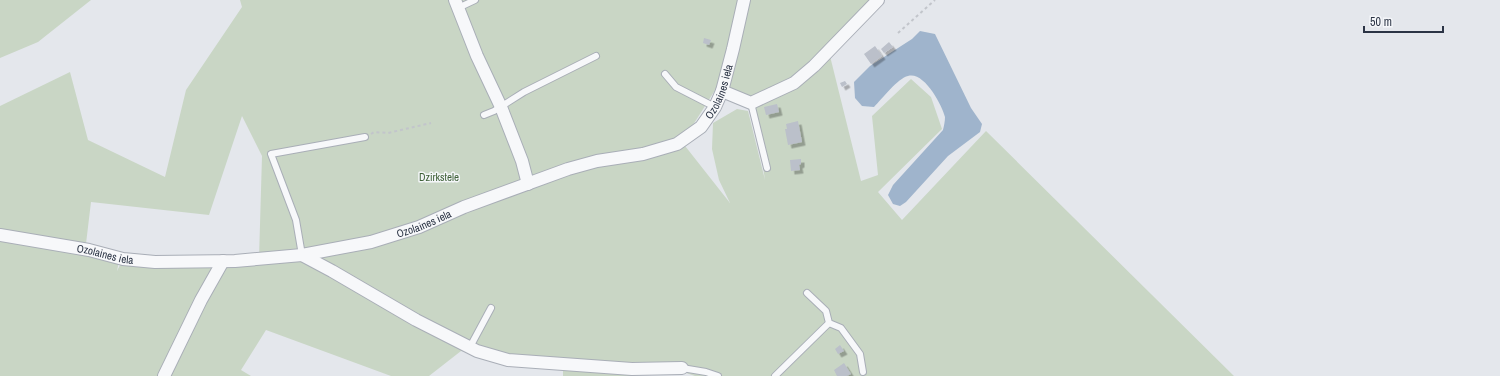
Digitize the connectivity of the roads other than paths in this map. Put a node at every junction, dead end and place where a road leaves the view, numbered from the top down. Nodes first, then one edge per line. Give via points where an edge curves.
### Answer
1 (475, 0) edge
2 (744, 0) edge
3 (878, 0) edge
4 (457, 4) edge
5 (596, 56) dead end
6 (665, 74) dead end
7 (722, 91) junction
8 (751, 103) junction
9 (501, 107) junction
10 (715, 107) junction
11 (484, 115) dead end
12 (365, 137) road end
13 (767, 168) dead end
14 (528, 184) junction
15 (0, 235) edge
16 (302, 255) junction
17 (223, 261) junction
18 (807, 293) dead end
19 (491, 308) dead end
20 (829, 323) junction
21 (470, 347) junction
22 (682, 368) joint
23 (863, 372) dead end
24 (164, 376) edge
25 (718, 376) edge
26 (774, 376) edge

1 - 4 lane
2 - 7 street, Ozolaines iela
3 - 8 street via 794,83
4 - 9 street via 477,56
5 - 9 lane via 524,92
6 - 10 lane via 676,87
7 - 8 street
7 - 10 street, Ozolaines iela
8 - 13 lane
9 - 11 lane
9 - 14 street
10 - 14 street, Ozolaines iela via 701,126 677,144 644,154 597,161
12 - 16 lane via 271,154 296,220
14 - 16 street, Ozolaines iela via 464,207 419,227 371,242
15 - 17 street, Ozolaines iela via 89,250 123,259 155,262
16 - 17 street, Ozolaines iela
16 - 21 street via 416,320
17 - 24 street
18 - 20 lane via 826,311
19 - 21 lane
20 - 23 lane via 841,328 860,354
20 - 26 lane
21 - 22 street via 508,360 632,369
22 - 25 lane

